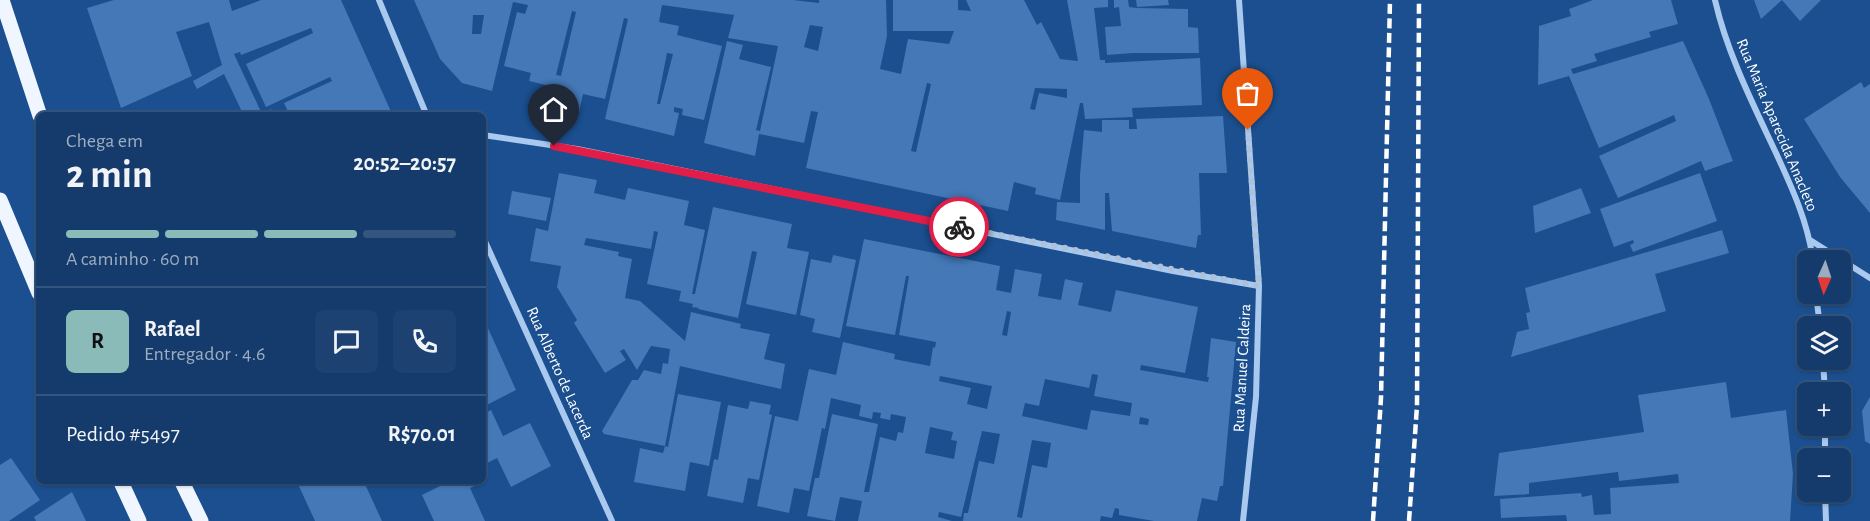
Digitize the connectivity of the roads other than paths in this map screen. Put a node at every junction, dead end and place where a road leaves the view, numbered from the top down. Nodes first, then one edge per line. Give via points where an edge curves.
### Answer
1 (2, 0) edge
2 (379, 0) edge
3 (1239, 0) edge
4 (1715, 0) edge
5 (39, 112) edge
6 (425, 112) edge
7 (486, 135) edge
8 (0, 200) edge
9 (1810, 240) junction
10 (486, 244) edge
11 (1811, 250) edge
12 (1870, 278) edge
13 (36, 286) edge
14 (1259, 286) junction
15 (122, 484) edge
16 (183, 484) edge
17 (1826, 502) edge
18 (139, 521) edge
19 (201, 521) edge
20 (612, 521) edge
21 (1243, 521) edge
22 (1826, 521) edge

1 - 5 main road
2 - 6 street
3 - 14 street, Rua Manuel Caldeira
4 - 9 street, Rua Maria Aparecida Anacleto via 1722,31 1797,198
7 - 14 street via 578,149
8 - 13 main road
9 - 11 street, Rua Maria Aparecida Anacleto
9 - 12 street
10 - 20 street, Rua Alberto de Lacerda
14 - 21 street, Rua Manuel Caldeira via 1256,397
15 - 18 main road
16 - 19 main road
17 - 22 street

